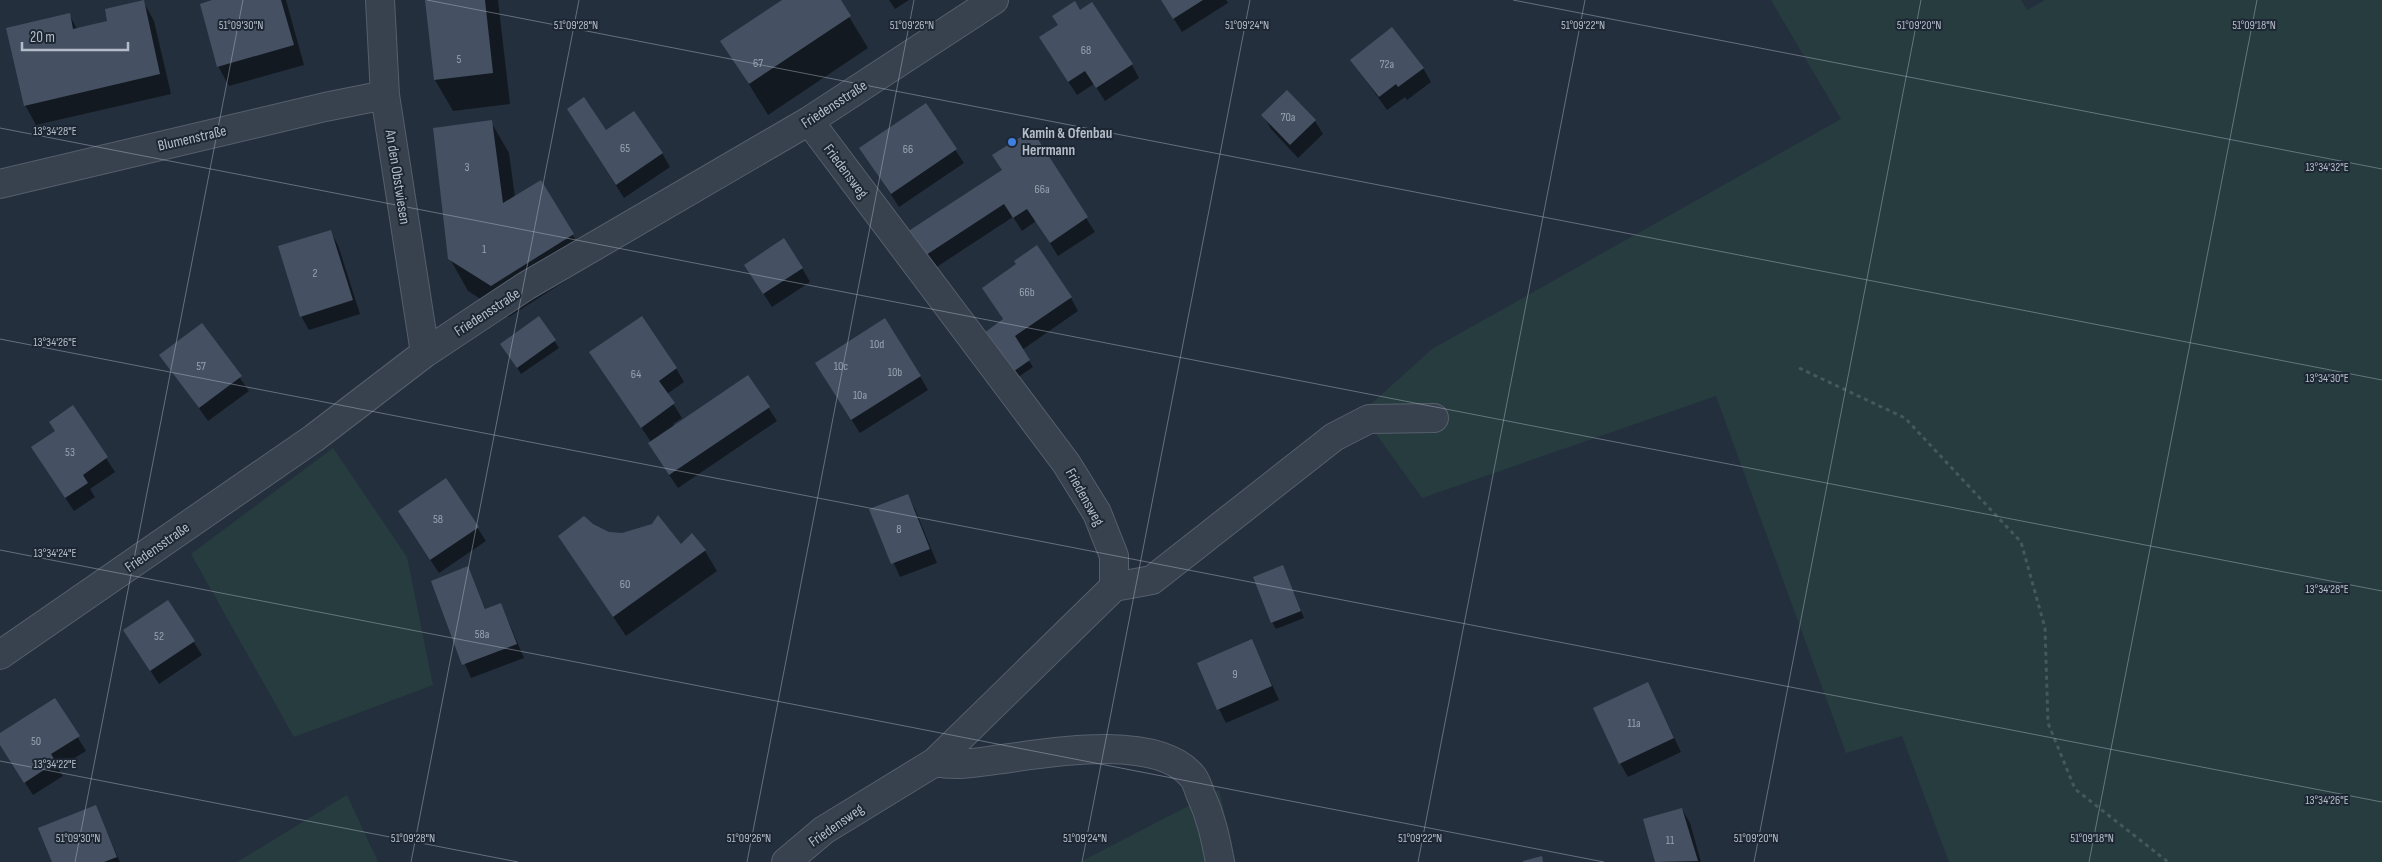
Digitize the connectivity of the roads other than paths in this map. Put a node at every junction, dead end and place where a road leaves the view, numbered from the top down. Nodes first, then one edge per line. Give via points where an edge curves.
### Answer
1 (380, 0) edge
2 (994, 0) edge
3 (385, 95) junction
4 (809, 121) junction
5 (0, 184) edge
6 (425, 353) junction
7 (1434, 418) dead end
8 (1114, 588) junction
9 (0, 655) edge
10 (935, 762) junction
11 (786, 862) edge
12 (1220, 862) edge

1 - 3 street, An den Obstwiesen
2 - 4 street, Friedensstraße
3 - 5 street, Blumenstraße
3 - 6 street, An den Obstwiesen
4 - 6 street, Friedensstraße via 526,286
4 - 8 street, Friedensweg via 1066,463 1098,512 1114,556
6 - 9 street, Friedensstraße via 314,438
7 - 8 street via 1370,419 1334,437 1152,580
8 - 10 street, Friedensweg
10 - 11 street, Friedensweg via 824,830
10 - 12 street via 952,766 1026,756 1136,749 1166,758 1192,776 1212,818

